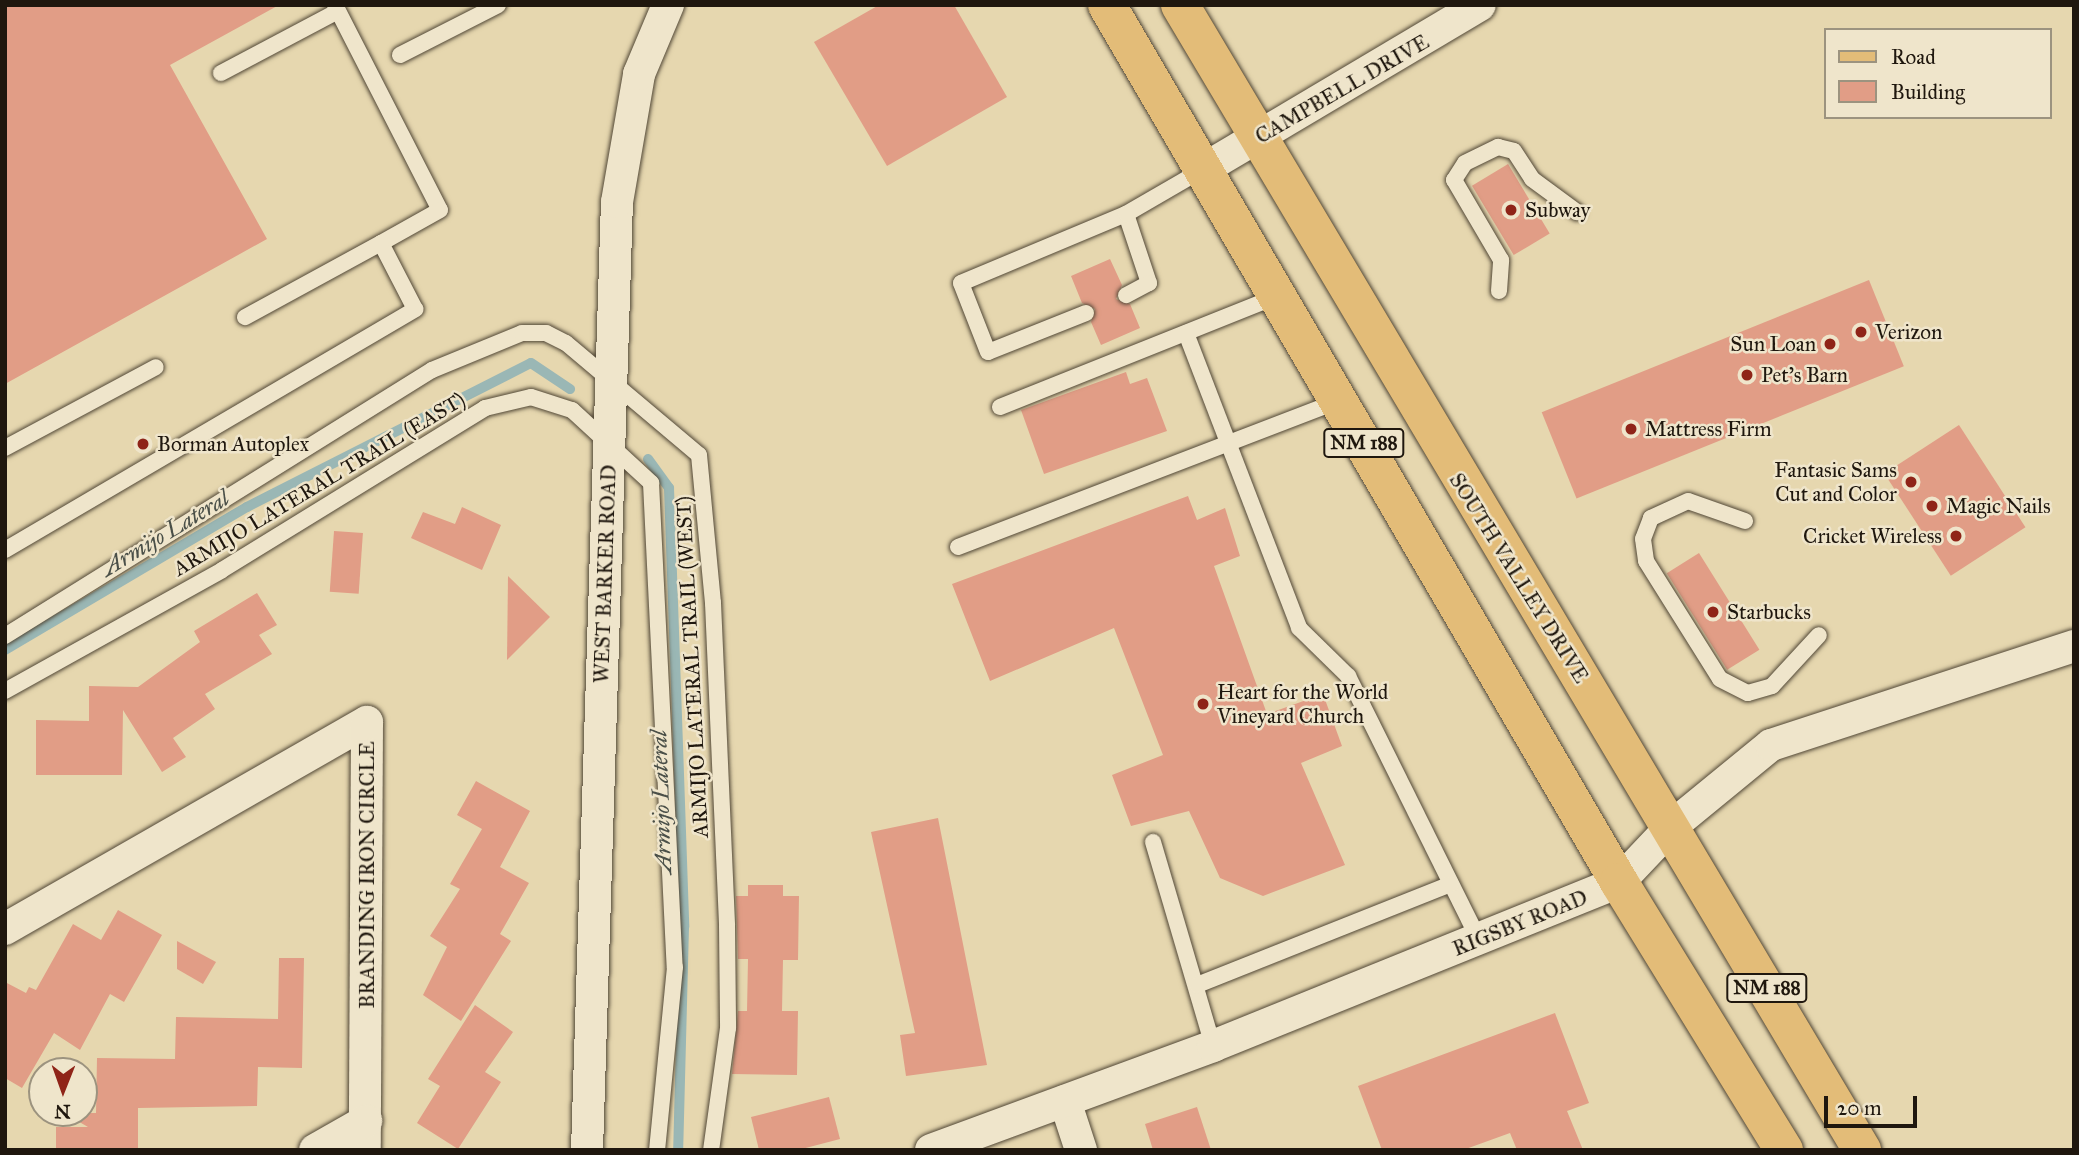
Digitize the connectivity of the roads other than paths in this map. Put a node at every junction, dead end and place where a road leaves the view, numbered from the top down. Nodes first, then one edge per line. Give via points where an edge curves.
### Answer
1 (498, 5) edge
2 (668, 5) edge
3 (1107, 5) edge
4 (1180, 5) edge
5 (1480, 5) edge
6 (336, 8) edge
7 (400, 55) dead end
8 (221, 74) dead end
9 (1258, 138) junction
10 (1202, 170) junction
11 (1577, 212) dead end
12 (1126, 214) junction
13 (381, 243) junction
14 (1499, 291) dead end
15 (1126, 295) dead end
16 (1277, 296) junction
17 (1086, 313) dead end
18 (245, 317) dead end
19 (1186, 333) junction
20 (156, 367) dead end
21 (612, 379) junction
22 (1339, 401) junction
23 (1000, 407) dead end
24 (1226, 444) junction
25 (609, 447) junction
26 (5, 448) edge
27 (1745, 521) dead end
28 (958, 547) dead end
29 (5, 550) edge
30 (1819, 635) dead end
31 (5, 636) edge
32 (2074, 646) edge
33 (5, 691) edge
34 (1672, 826) junction
35 (1153, 842) dead end
36 (1619, 882) junction
37 (1451, 884) junction
38 (5, 929) edge
39 (1479, 940) junction
40 (1197, 985) junction
41 (1213, 1046) junction
42 (1065, 1101) junction
43 (366, 1135) edge
44 (315, 1150) edge
45 (587, 1150) edge
46 (657, 1150) edge
47 (711, 1150) edge
48 (932, 1150) edge
49 (1081, 1150) edge
50 (1784, 1150) edge
51 (1862, 1150) edge

1 - 7 lane
2 - 21 street, WEST BARKER ROAD via 639,74 617,202
3 - 10 main road, NM 188
4 - 9 main road, SOUTH VALLEY DRIVE / NM 188
5 - 9 street, CAMPBELL DRIVE
6 - 8 lane
6 - 13 lane via 440,210
9 - 10 street, CAMPBELL DRIVE
9 - 34 main road, SOUTH VALLEY DRIVE / NM 188 via 1473,505
10 - 12 lane
10 - 16 main road, NM 188
11 - 14 lane via 1532,179 1514,151 1498,147 1465,163 1454,180 1500,260
12 - 15 lane via 1149,284
12 - 17 lane via 961,283 988,352
13 - 18 lane
13 - 29 lane via 415,309
16 - 19 lane
16 - 22 main road, NM 188
19 - 23 lane
19 - 24 lane
20 - 26 lane
21 - 25 street, WEST BARKER ROAD
21 - 31 lane, ARMIJO LATERAL TRAIL (WEST) via 546,333 522,333 432,370
21 - 47 lane, ARMIJO LATERAL TRAIL (WEST) via 699,455 705,492 728,1028
22 - 24 lane
22 - 36 main road, NM 188
24 - 28 lane
24 - 37 lane via 1300,628 1348,676
25 - 33 lane, ARMIJO LATERAL TRAIL (EAST) via 572,411 531,397 485,408 222,570
25 - 45 street, WEST BARKER ROAD
25 - 46 lane, ARMIJO LATERAL TRAIL (EAST) via 651,483 660,596 675,967
27 - 30 lane via 1688,500 1651,518 1643,539 1646,561 1720,679 1748,693 1772,686
32 - 34 street, RIGSBY ROAD via 1771,745
34 - 36 street, RIGSBY ROAD
34 - 51 main road, SOUTH VALLEY DRIVE / NM 188
35 - 40 lane
36 - 39 street, RIGSBY ROAD
36 - 50 main road, NM 188
37 - 39 lane
37 - 40 lane
38 - 43 street, BRANDING IRON CIRCLE via 367,722
39 - 41 street, RIGSBY ROAD
40 - 41 lane
41 - 42 street, RIGSBY ROAD
42 - 48 street, RIGSBY ROAD
42 - 49 street
43 - 44 street

